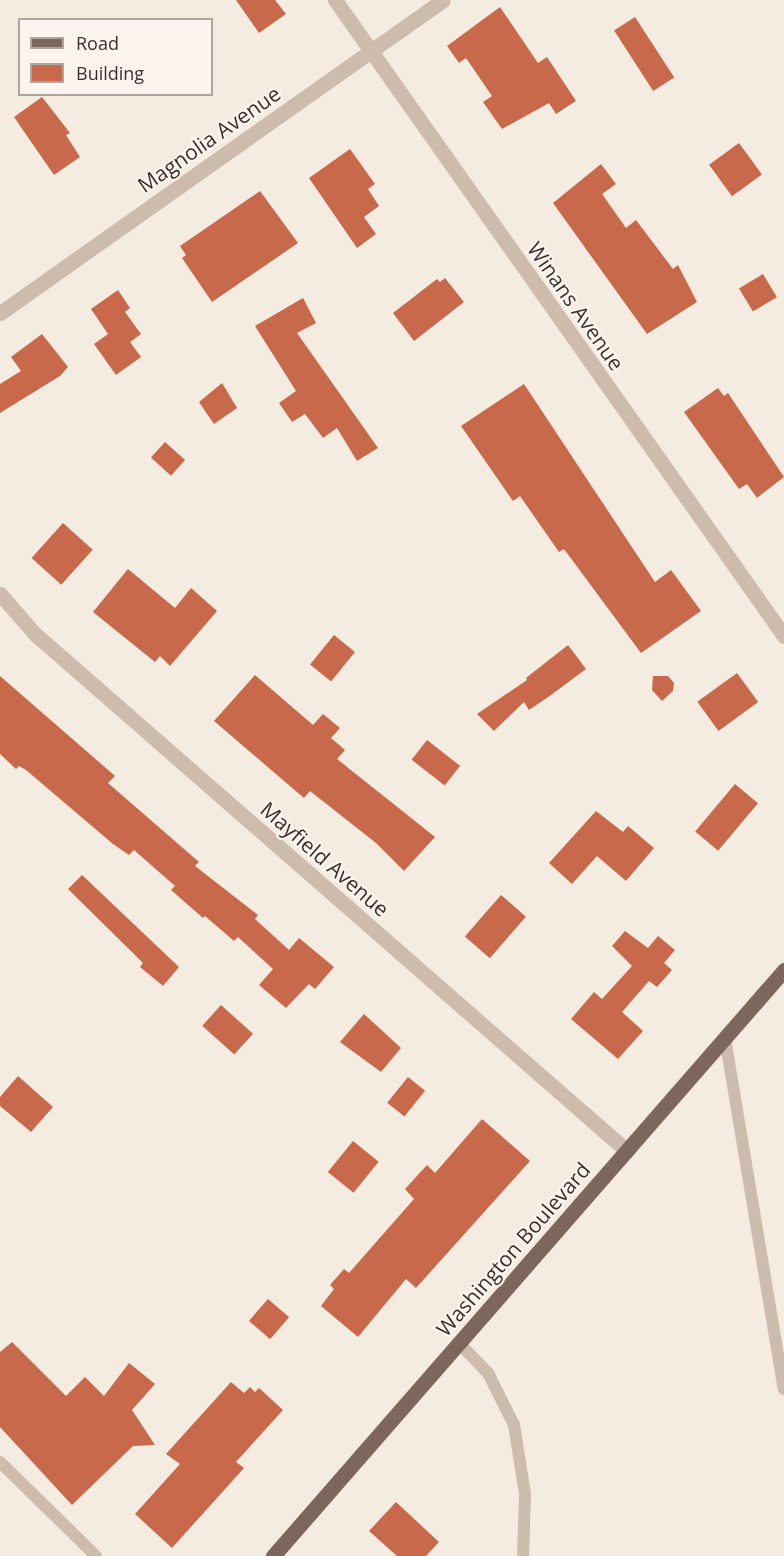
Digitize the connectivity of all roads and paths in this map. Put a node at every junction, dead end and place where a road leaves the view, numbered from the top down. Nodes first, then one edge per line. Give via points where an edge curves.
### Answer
1 (335, 0) edge
2 (443, 0) edge
3 (369, 50) junction
4 (0, 313) edge
5 (0, 594) edge
6 (784, 636) edge
7 (784, 970) edge
8 (725, 1038) junction
9 (627, 1151) junction
10 (459, 1343) junction
11 (784, 1389) edge
12 (0, 1462) edge
13 (96, 1556) edge
14 (273, 1556) edge
15 (523, 1556) edge

1 - 3 street, Winans Avenue
2 - 3 street, Magnolia Avenue
3 - 4 street, Magnolia Avenue
3 - 6 street, Winans Avenue
5 - 9 street, Mayfield Avenue via 35,634
7 - 8 main road, Washington Boulevard
8 - 9 main road, Washington Boulevard
8 - 11 lane
9 - 10 main road, Washington Boulevard
10 - 14 main road, Washington Boulevard
10 - 15 lane via 488,1373 514,1425 525,1494
12 - 13 lane

